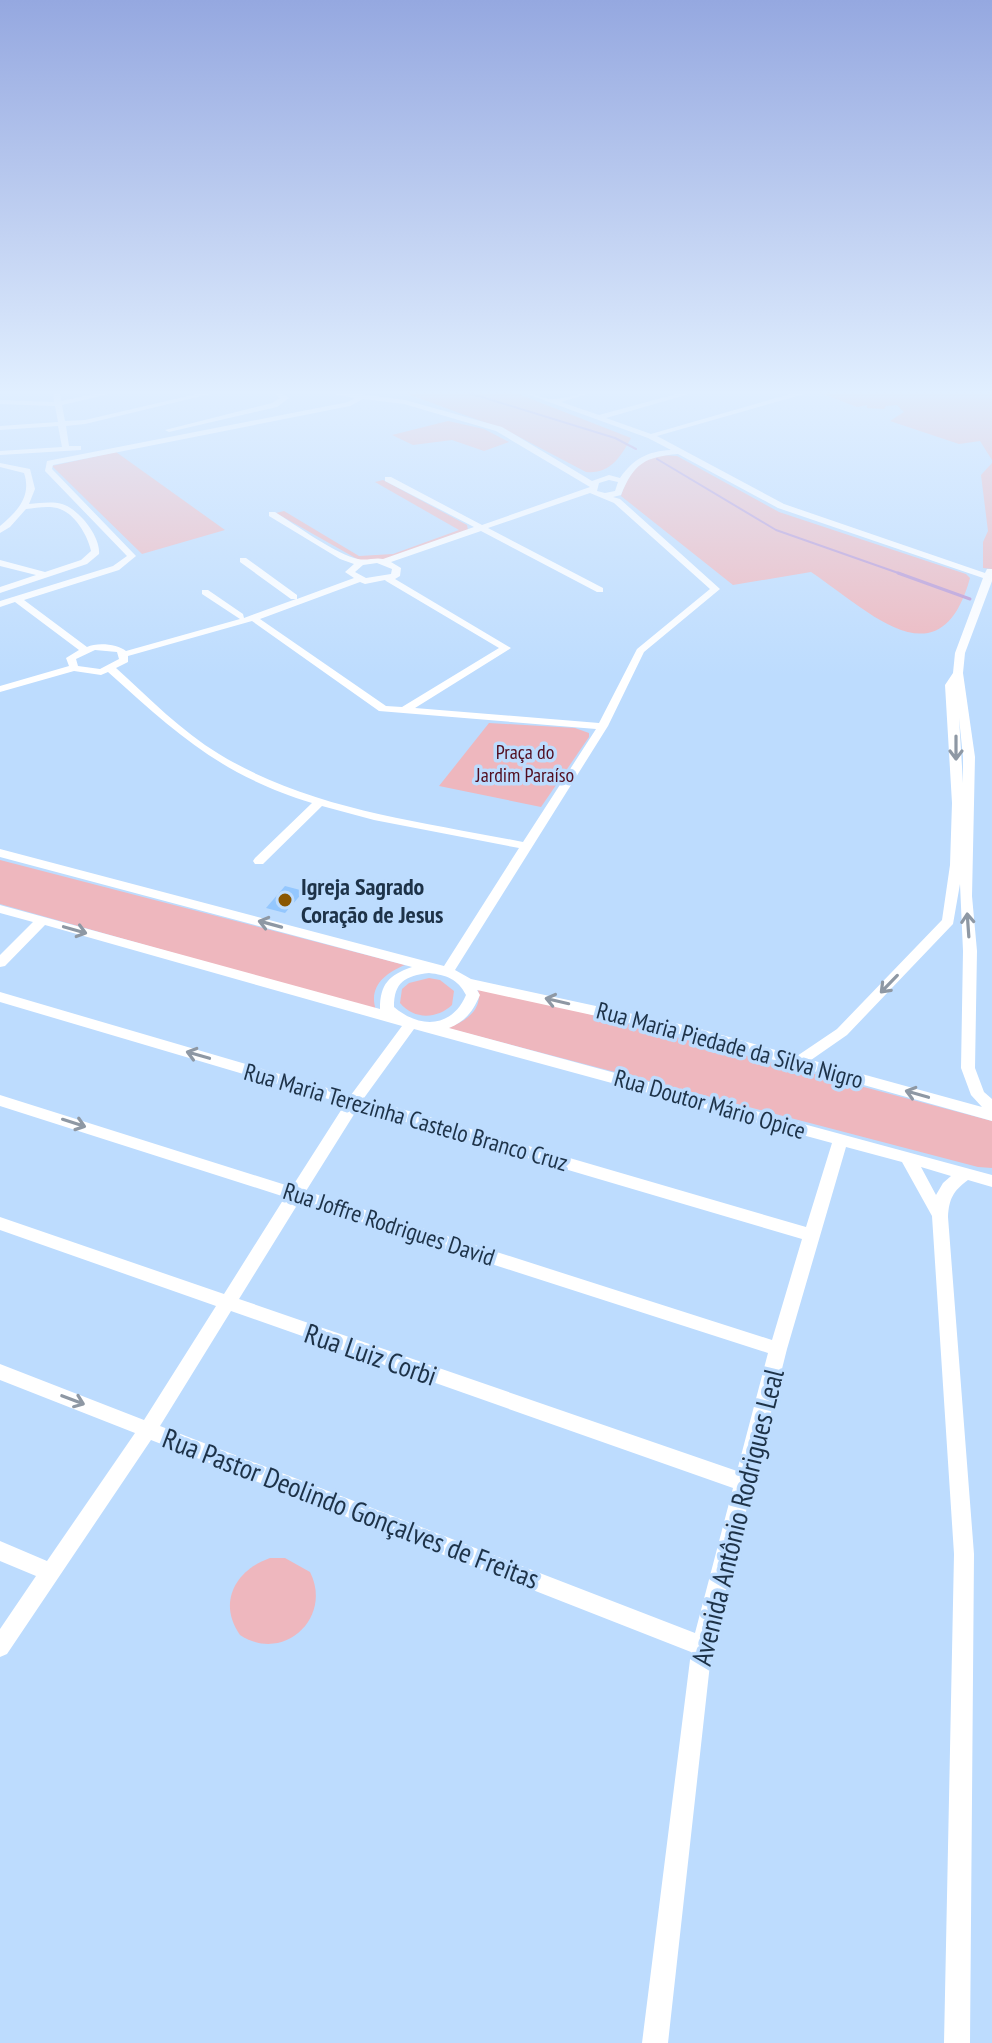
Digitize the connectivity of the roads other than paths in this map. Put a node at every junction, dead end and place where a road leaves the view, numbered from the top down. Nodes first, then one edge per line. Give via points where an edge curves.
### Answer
1 (32, 485) edge
2 (64, 485) edge
3 (400, 485) edge
4 (596, 485) edge
5 (607, 485) edge
6 (621, 485) edge
7 (742, 485) edge
8 (599, 487) junction
9 (617, 497) junction
10 (25, 507) junction
11 (272, 514) dead end
12 (0, 530) edge
13 (485, 530) junction
14 (243, 560) dead end
15 (386, 561) junction
16 (0, 563) edge
17 (360, 563) junction
18 (397, 568) junction
19 (991, 574) edge
20 (46, 575) junction
21 (355, 578) junction
22 (389, 579) junction
23 (0, 590) edge
24 (600, 590) dead end
25 (205, 592) dead end
26 (294, 597) junction
27 (17, 599) junction
28 (0, 604) edge
29 (240, 616) junction
30 (253, 618) junction
31 (84, 649) junction
32 (123, 652) junction
33 (72, 666) junction
34 (111, 669) junction
35 (958, 673) junction
36 (454, 682) junction
37 (0, 686) edge
38 (403, 711) junction
39 (425, 713) junction
40 (603, 726) junction
41 (321, 801) junction
42 (525, 846) junction
43 (0, 853) edge
44 (259, 861) dead end
45 (0, 909) edge
46 (42, 921) junction
47 (0, 963) edge
48 (440, 969) junction
49 (467, 983) junction
50 (0, 997) edge
51 (411, 1023) junction
52 (799, 1061) junction
53 (0, 1100) edge
54 (354, 1101) junction
55 (992, 1107) edge
56 (992, 1115) edge
57 (840, 1141) junction
58 (909, 1161) junction
59 (964, 1175) junction
60 (992, 1181) edge
61 (293, 1193) junction
62 (940, 1217) junction
63 (0, 1223) edge
64 (813, 1236) junction
65 (224, 1304) junction
66 (778, 1349) junction
67 (0, 1372) edge
68 (148, 1429) junction
69 (742, 1482) junction
70 (0, 1551) edge
71 (49, 1572) junction
72 (702, 1646) junction
73 (0, 1647) edge
74 (655, 2043) edge
75 (957, 2043) edge

1 - 10 street
2 - 27 street via 131,554 130,561
3 - 13 street
4 - 8 street
5 - 8 street
6 - 9 street
7 - 19 street via 781,506
8 - 9 street
8 - 13 street
9 - 40 street via 715,589 640,651
10 - 12 street
10 - 20 street via 68,509 96,543 93,557
11 - 17 street
13 - 15 street
13 - 18 street
13 - 24 street
14 - 26 street
15 - 17 street
15 - 18 street
16 - 20 street
17 - 21 street via 350,569
18 - 22 street
19 - 35 street via 960,653
20 - 23 street
21 - 22 street
21 - 26 street
21 - 30 street
22 - 36 street via 506,648
25 - 29 street
26 - 29 street
27 - 28 street
27 - 31 street
29 - 32 street
30 - 32 street
30 - 38 street via 368,700 383,709
31 - 32 street via 105,646
31 - 33 street via 71,658
32 - 34 street via 124,660
33 - 34 street via 90,672
33 - 37 street
34 - 41 street via 179,730 230,765
35 -> 52 street via 950,685 956,785 948,921 842,1032
55 -> 35 street via 978,1095 968,1068 969,757
36 - 38 street
36 - 39 street
38 - 39 street
39 - 40 street
40 - 42 street
41 - 42 street
41 - 44 street
42 - 48 street
48 -> 43 street
45 - 46 street, Rua Doutor Mário Opice
46 - 47 street
46 -> 51 street, Rua Doutor Mário Opice
48 - 49 street
48 - 51 street via 414,970 389,986 387,1009
49 - 51 street via 473,995 460,1018
52 -> 49 street, Rua Maria Piedade da Silva Nigro
54 -> 50 street, Rua Maria Terezinha Castelo Branco Cruz
51 - 54 street
51 - 57 street, Rua Doutor Mário Opice
56 -> 52 street, Rua Maria Piedade da Silva Nigro
53 -> 61 street, Rua Joffre Rodrigues David
54 - 61 street
54 - 64 street, Rua Maria Terezinha Castelo Branco Cruz
57 - 58 street, Rua Doutor Mário Opice
57 - 64 street, Avenida Antônio Rodrigues Leal
58 - 59 street, Rua Doutor Mário Opice
58 - 62 street
59 - 60 street, Rua Doutor Mário Opice
59 - 62 street via 946,1187
61 - 65 street
61 - 66 street, Rua Joffre Rodrigues David
62 - 75 street via 964,1554
63 - 65 street, Rua Luiz Corbi
64 - 66 street, Avenida Antônio Rodrigues Leal
65 - 68 street
65 - 69 street, Rua Luiz Corbi
66 - 69 street, Avenida Antônio Rodrigues Leal
67 -> 68 street, Rua Pastor Deolindo Gonçalves de Freitas
68 - 71 street
68 - 72 street, Rua Pastor Deolindo Gonçalves de Freitas
69 - 72 street, Avenida Antônio Rodrigues Leal
70 - 71 street
71 - 73 street
72 - 74 street, Avenida Antônio Rodrigues Leal

